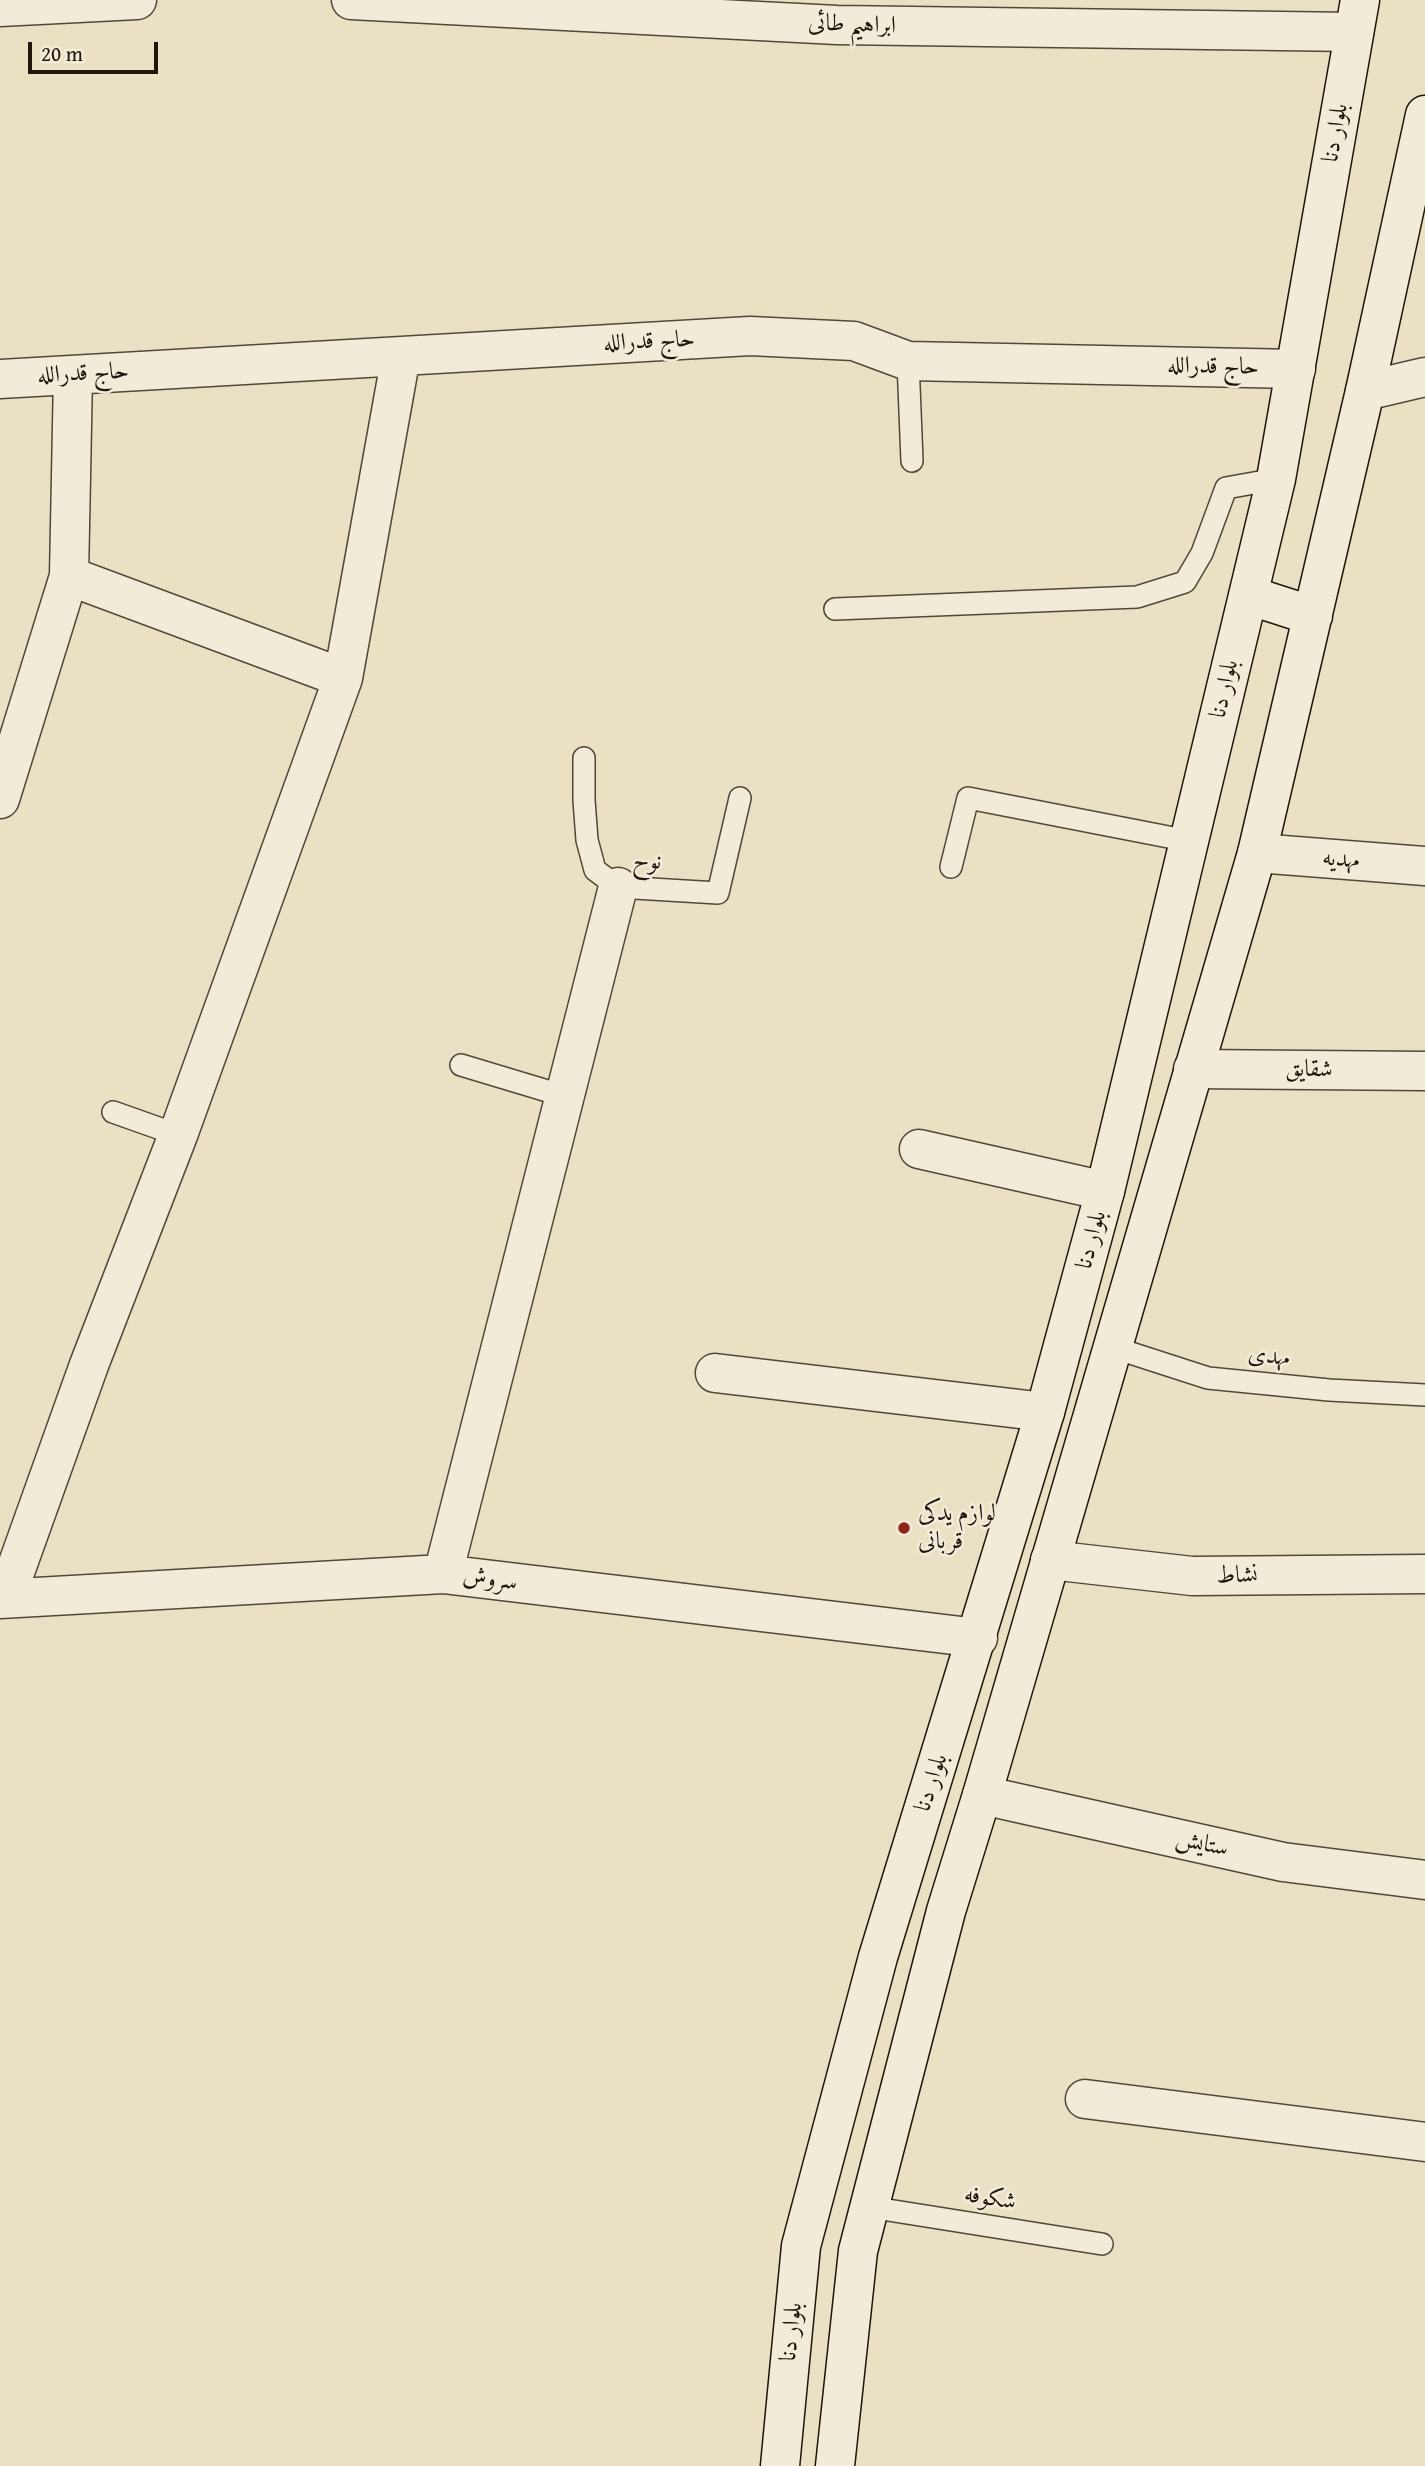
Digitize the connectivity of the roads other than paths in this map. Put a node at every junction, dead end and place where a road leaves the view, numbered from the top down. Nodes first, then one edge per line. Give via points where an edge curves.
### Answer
1 (137, 0) edge
2 (351, 0) edge
3 (0, 7) edge
4 (1357, 16) edge
5 (1425, 115) edge
6 (401, 356) junction
7 (908, 361) junction
8 (1296, 369) junction
9 (73, 375) junction
10 (1425, 377) edge
11 (0, 379) edge
12 (1364, 391) junction
13 (912, 461) dead end
14 (1276, 479) junction
15 (69, 576) junction
16 (1248, 595) junction
17 (835, 609) dead end
18 (1312, 615) junction
19 (344, 678) junction
20 (584, 758) dead end
21 (740, 798) dead end
22 (0, 799) edge
23 (1189, 841) junction
24 (1257, 853) junction
25 (1425, 866) edge
26 (951, 867) dead end
27 (618, 887) junction
28 (461, 1065) dead end
29 (1194, 1069) junction
30 (1425, 1071) edge
31 (564, 1096) junction
32 (113, 1112) dead end
33 (178, 1135) junction
34 (919, 1149) dead end
35 (1105, 1191) junction
36 (1112, 1347) junction
37 (715, 1373) dead end
38 (1425, 1395) edge
39 (1045, 1412) junction
40 (1050, 1560) junction
41 (443, 1574) junction
42 (1425, 1574) edge
43 (3, 1598) edge
44 (978, 1638) junction
45 (982, 1794) junction
46 (1425, 1880) edge
47 (1085, 2099) dead end
48 (1425, 2142) edge
49 (870, 2207) junction
50 (1102, 2244) dead end
51 (780, 2466) edge
52 (835, 2466) edge

1 - 3 street
2 - 4 street, ابراهیم طائی via 836,25
4 - 8 street, بلوار دنا
5 - 12 street, بلوار دنا
6 - 7 street, حاج قدرالله via 750,336 854,341
6 - 9 street, حاج قدرالله
6 - 19 street
7 - 8 street, حاج قدرالله
7 - 13 lane
8 - 14 street, بلوار دنا
9 - 11 street, حاج قدرالله
9 - 15 street
10 - 12 street
12 - 18 street, بلوار دنا
14 - 16 street, بلوار دنا
14 - 17 lane via 1226,488 1202,553 1185,582 1137,597
15 - 19 street
15 - 22 street
16 - 18 street
16 - 23 street, بلوار دنا
18 - 24 street, بلوار دنا
19 - 33 street
20 - 27 lane, نوح via 587,840 595,870
21 - 27 lane, نوح via 718,893
23 - 26 lane via 968,798
23 - 35 street, بلوار دنا
24 - 25 street, مهدیه
24 - 29 street, بلوار دنا
27 - 31 street
28 - 31 lane
29 - 30 street, شقایق
29 - 36 street, بلوار دنا
31 - 41 street
32 - 33 lane
33 - 43 street
34 - 35 street
35 - 39 street, بلوار دنا
36 - 38 lane, مهدی via 1208,1378
36 - 40 street, بلوار دنا
37 - 39 street
39 - 44 street, بلوار دنا
40 - 42 street, نشاط via 1192,1576
40 - 45 street, بلوار دنا
41 - 43 street, سروش
41 - 44 street, سروش
44 - 51 street, بلوار دنا via 878,1957 801,2246
45 - 46 street, ستایش via 1283,1861
45 - 49 street, بلوار دنا via 946,1911
47 - 48 street
49 - 50 lane, شکوفه
49 - 52 street, بلوار دنا via 858,2251

